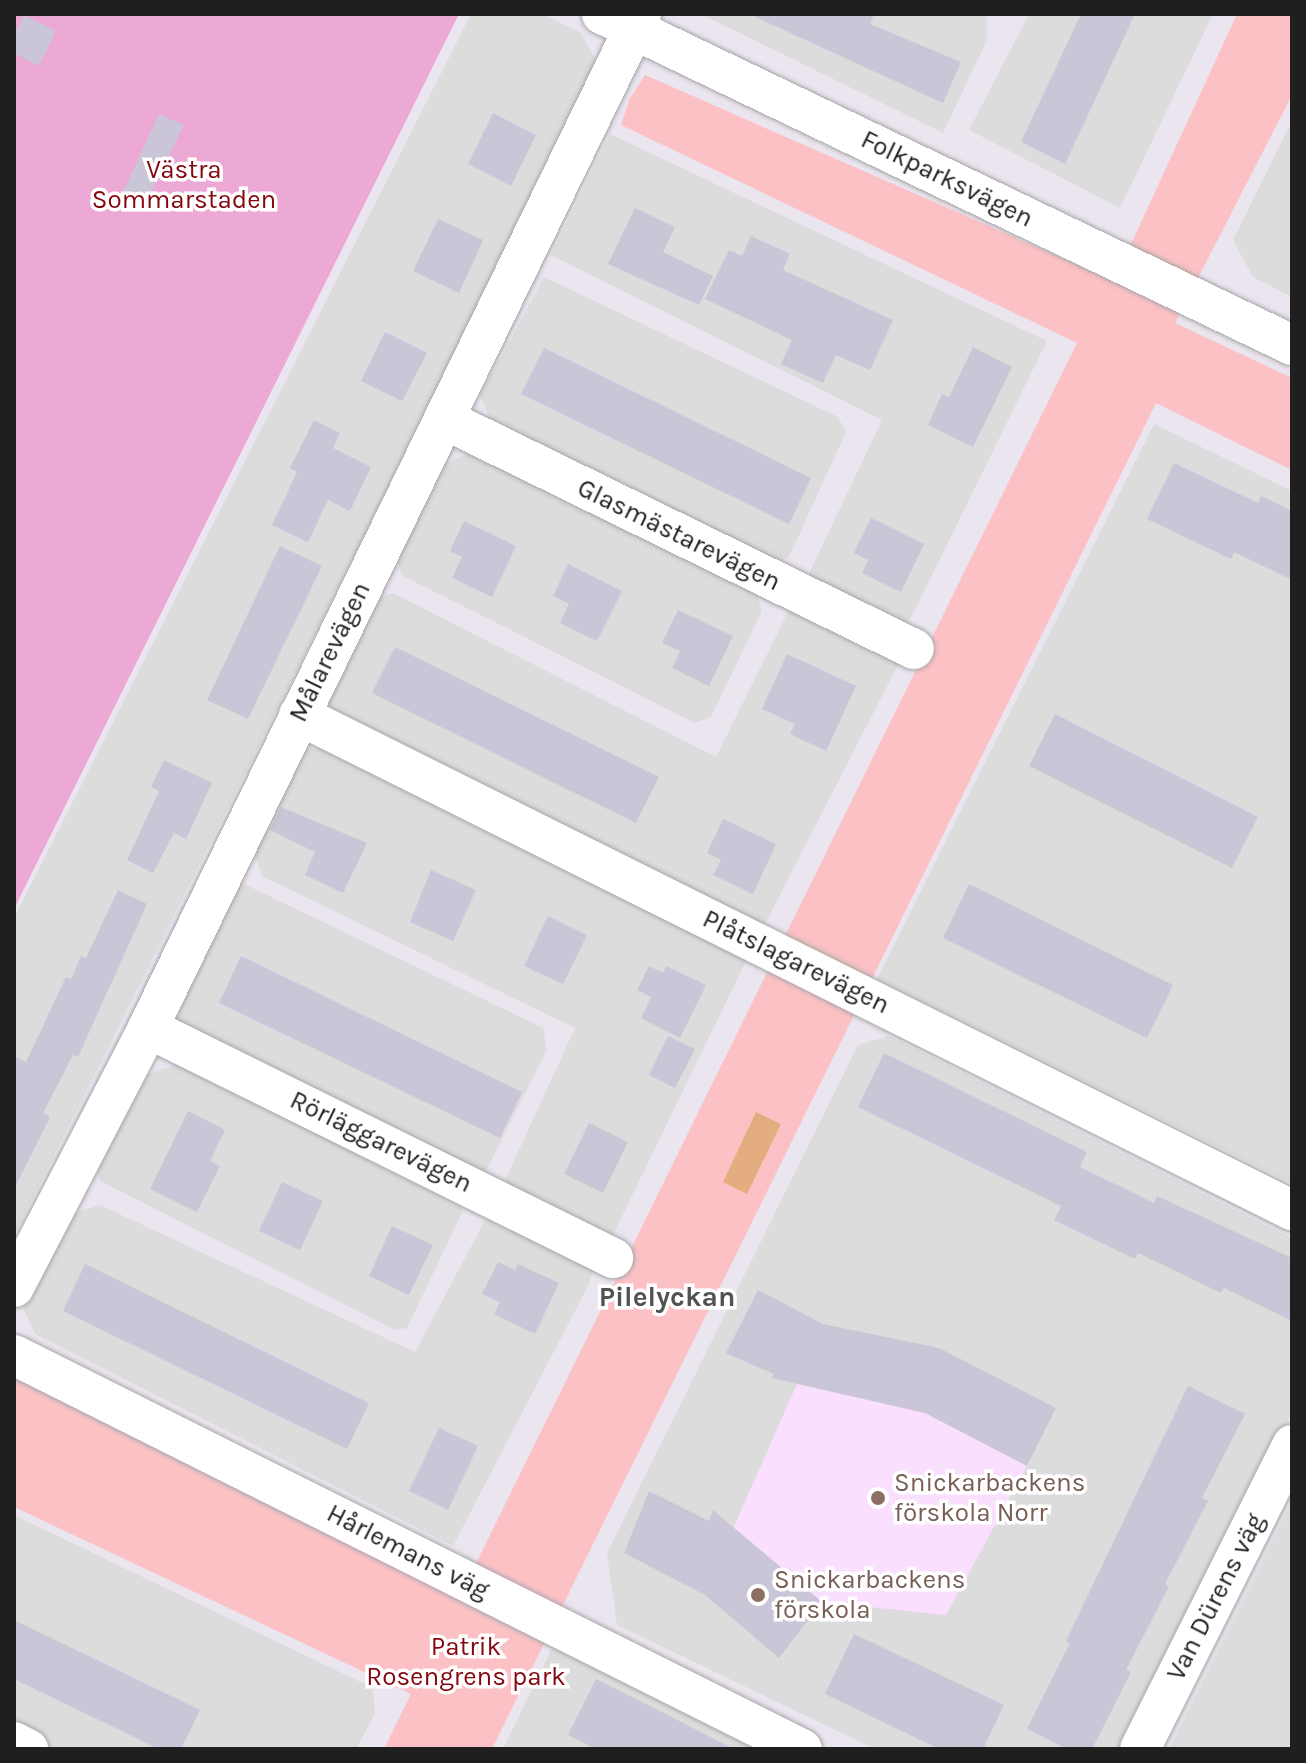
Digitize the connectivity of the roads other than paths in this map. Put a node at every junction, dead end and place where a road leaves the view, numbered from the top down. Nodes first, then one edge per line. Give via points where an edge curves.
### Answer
1 (625, 19) edge
2 (1292, 345) edge
3 (444, 419) junction
4 (914, 649) dead end
5 (299, 715) junction
6 (148, 1028) junction
7 (1292, 1210) edge
8 (613, 1258) dead end
9 (14, 1287) edge
10 (14, 1355) edge
11 (1292, 1445) edge
12 (14, 1742) edge
13 (786, 1745) edge
14 (28, 1749) edge
15 (1140, 1749) edge

1 - 2 street, Folkparksvägen
1 - 3 street, Målarevägen
3 - 4 street, Glasmästarevägen
3 - 5 street, Målarevägen
5 - 6 street, Målarevägen
5 - 7 street, Plåtslagarevägen
6 - 8 street, Rörläggarevägen
6 - 9 street, Målarevägen
10 - 13 street, Hårlemans väg
11 - 15 street, Van Dürens väg
12 - 14 street

